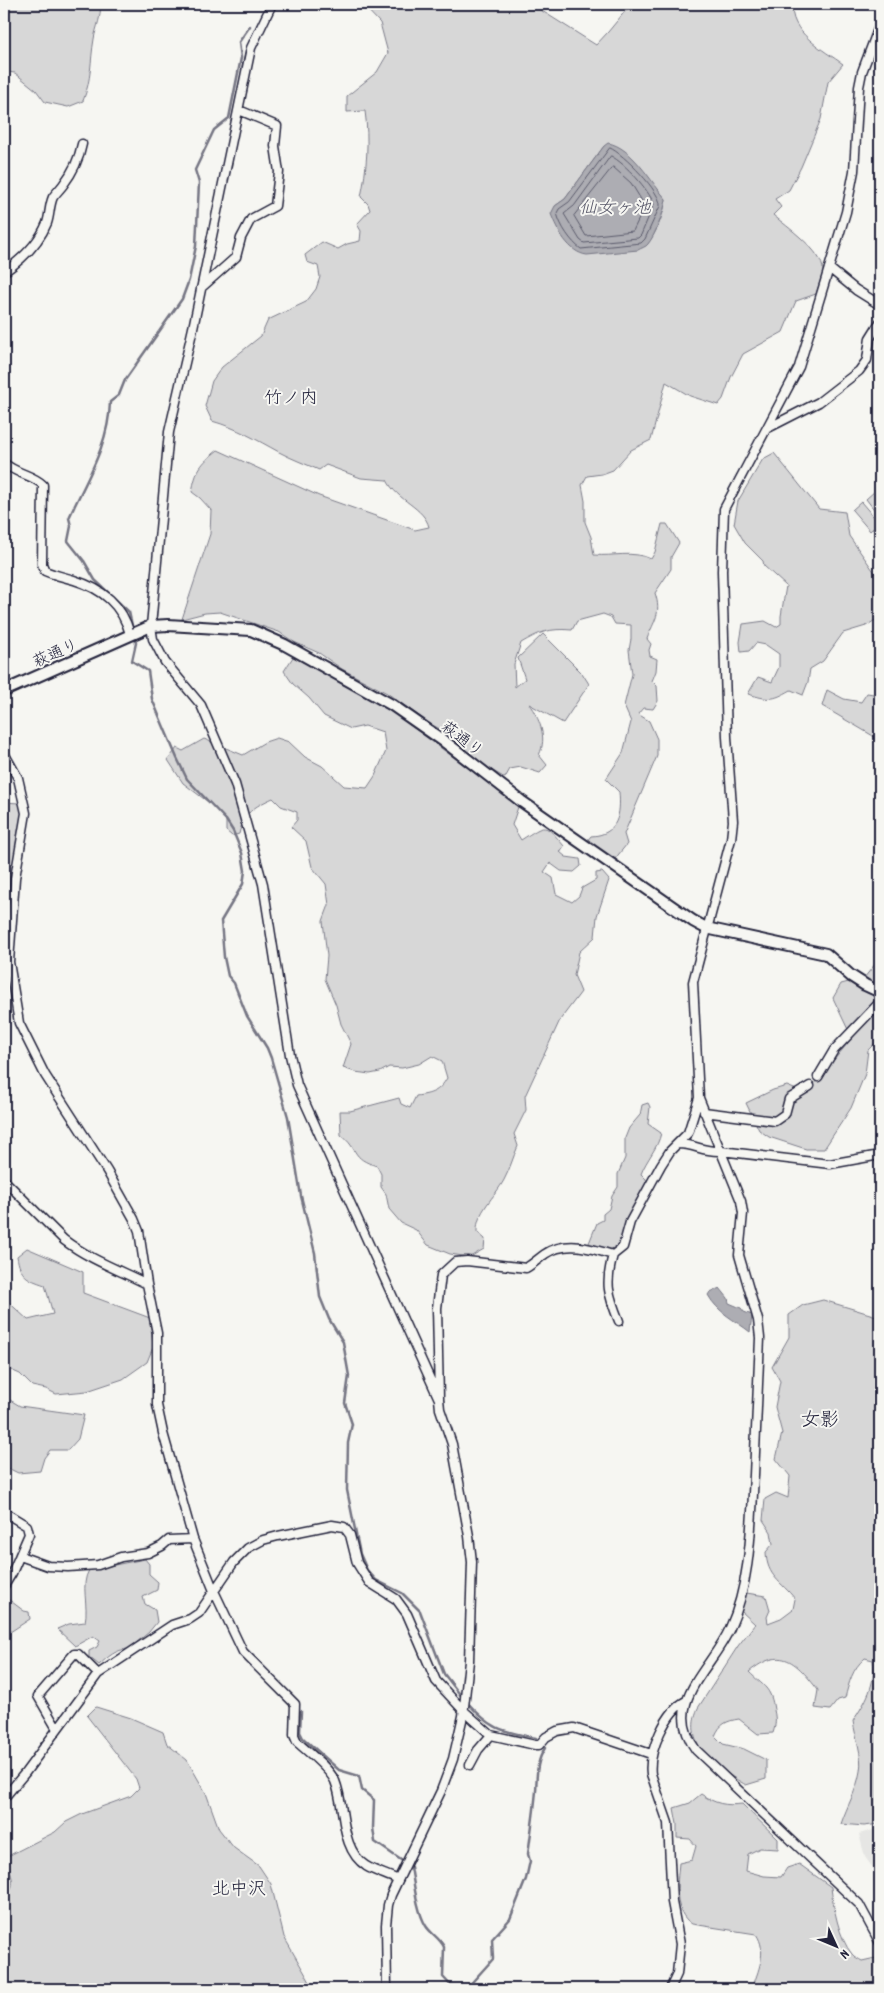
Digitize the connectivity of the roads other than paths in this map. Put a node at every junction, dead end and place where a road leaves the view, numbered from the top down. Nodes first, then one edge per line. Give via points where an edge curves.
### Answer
1 (272, 4) edge
2 (880, 24) edge
3 (239, 110) junction
4 (82, 144) dead end
5 (829, 268) junction
6 (4, 272) edge
7 (201, 288) junction
8 (880, 305) edge
9 (880, 322) edge
10 (768, 428) junction
11 (4, 462) edge
12 (150, 626) junction
13 (130, 634) junction
14 (4, 691) edge
15 (4, 753) edge
16 (706, 928) junction
17 (7, 961) edge
18 (880, 992) edge
19 (880, 1002) edge
20 (818, 1077) dead end
21 (810, 1086) dead end
22 (699, 1098) junction
23 (704, 1112) junction
24 (688, 1133) junction
25 (678, 1144) junction
26 (689, 1144) junction
27 (721, 1151) junction
28 (880, 1155) edge
29 (4, 1180) edge
30 (613, 1255) junction
31 (147, 1284) junction
32 (619, 1321) dead end
33 (439, 1399) junction
34 (4, 1512) edge
35 (193, 1539) junction
36 (20, 1556) junction
37 (4, 1586) edge
38 (214, 1591) junction
39 (98, 1674) junction
40 (686, 1701) junction
41 (463, 1710) junction
42 (57, 1729) junction
43 (490, 1735) junction
44 (652, 1754) junction
45 (470, 1765) dead end
46 (4, 1798) edge
47 (398, 1880) junction
48 (880, 1943) edge
49 (387, 1989) edge
50 (670, 1989) edge

1 - 3 street via 251,48
2 - 5 street via 862,72 854,171
3 - 7 street
3 - 7 street via 278,123 275,146 280,172 275,206 251,219 236,257
4 - 6 street via 75,169 54,195 44,229 30,249
5 - 8 street
5 - 10 street via 799,367
7 - 12 street via 168,441
9 - 10 street via 870,338 867,360 858,371 818,402
10 - 16 street via 724,509 722,581 733,821
11 - 13 street via 18,474 43,485 42,564 45,571 77,580 110,599 126,618
12 - 13 street, 萩通り
12 - 16 street, 萩通り via 251,630 285,645 392,705 522,802
12 - 33 street via 165,662 201,705 235,784 263,884 297,1085
13 - 14 street, 萩通り
15 - 17 street via 18,778 26,812 15,878
16 - 18 street, 萩通り via 826,954 850,976
16 - 22 street via 692,982
17 - 31 street via 20,1023 45,1075 128,1206 139,1231
19 - 20 street via 834,1050
21 - 23 street via 789,1099 785,1114 775,1121
22 - 23 street
22 - 24 street
23 - 27 street
24 - 25 street
24 - 26 street
25 - 26 street
25 - 30 street via 661,1165 635,1214 623,1247
26 - 27 street via 710,1152
27 - 28 street via 830,1164
27 - 40 street via 742,1201 739,1255 760,1338 750,1552 730,1628
29 - 31 street via 74,1248
30 - 32 street via 608,1276 609,1297
30 - 33 street via 592,1248 570,1246 560,1247 526,1268 467,1261 450,1265 441,1275 438,1308
31 - 35 street via 157,1333 157,1405
33 - 41 street via 452,1444 472,1562 469,1661
34 - 36 street via 27,1526 29,1534
35 - 36 street via 169,1540 148,1553 98,1565 48,1566
35 - 38 street
36 - 37 street
38 - 39 street via 194,1616 172,1625
38 - 41 street via 234,1562 248,1548 263,1540 332,1526 344,1527 350,1534 362,1572 369,1582 402,1605 436,1681
38 - 47 street via 243,1652 295,1704 294,1735 334,1779 347,1838 358,1858 366,1866
39 - 42 street
39 - 42 street via 78,1654 74,1654 38,1696
40 - 44 street via 671,1713
40 - 48 street via 685,1728 696,1750 859,1904
41 - 43 street
41 - 47 street via 450,1771
42 - 46 street
43 - 44 street via 535,1745 557,1731 574,1728
43 - 45 street
44 - 50 street via 650,1774 668,1823 672,1902 680,1944 677,1974
47 - 49 street via 386,1915

